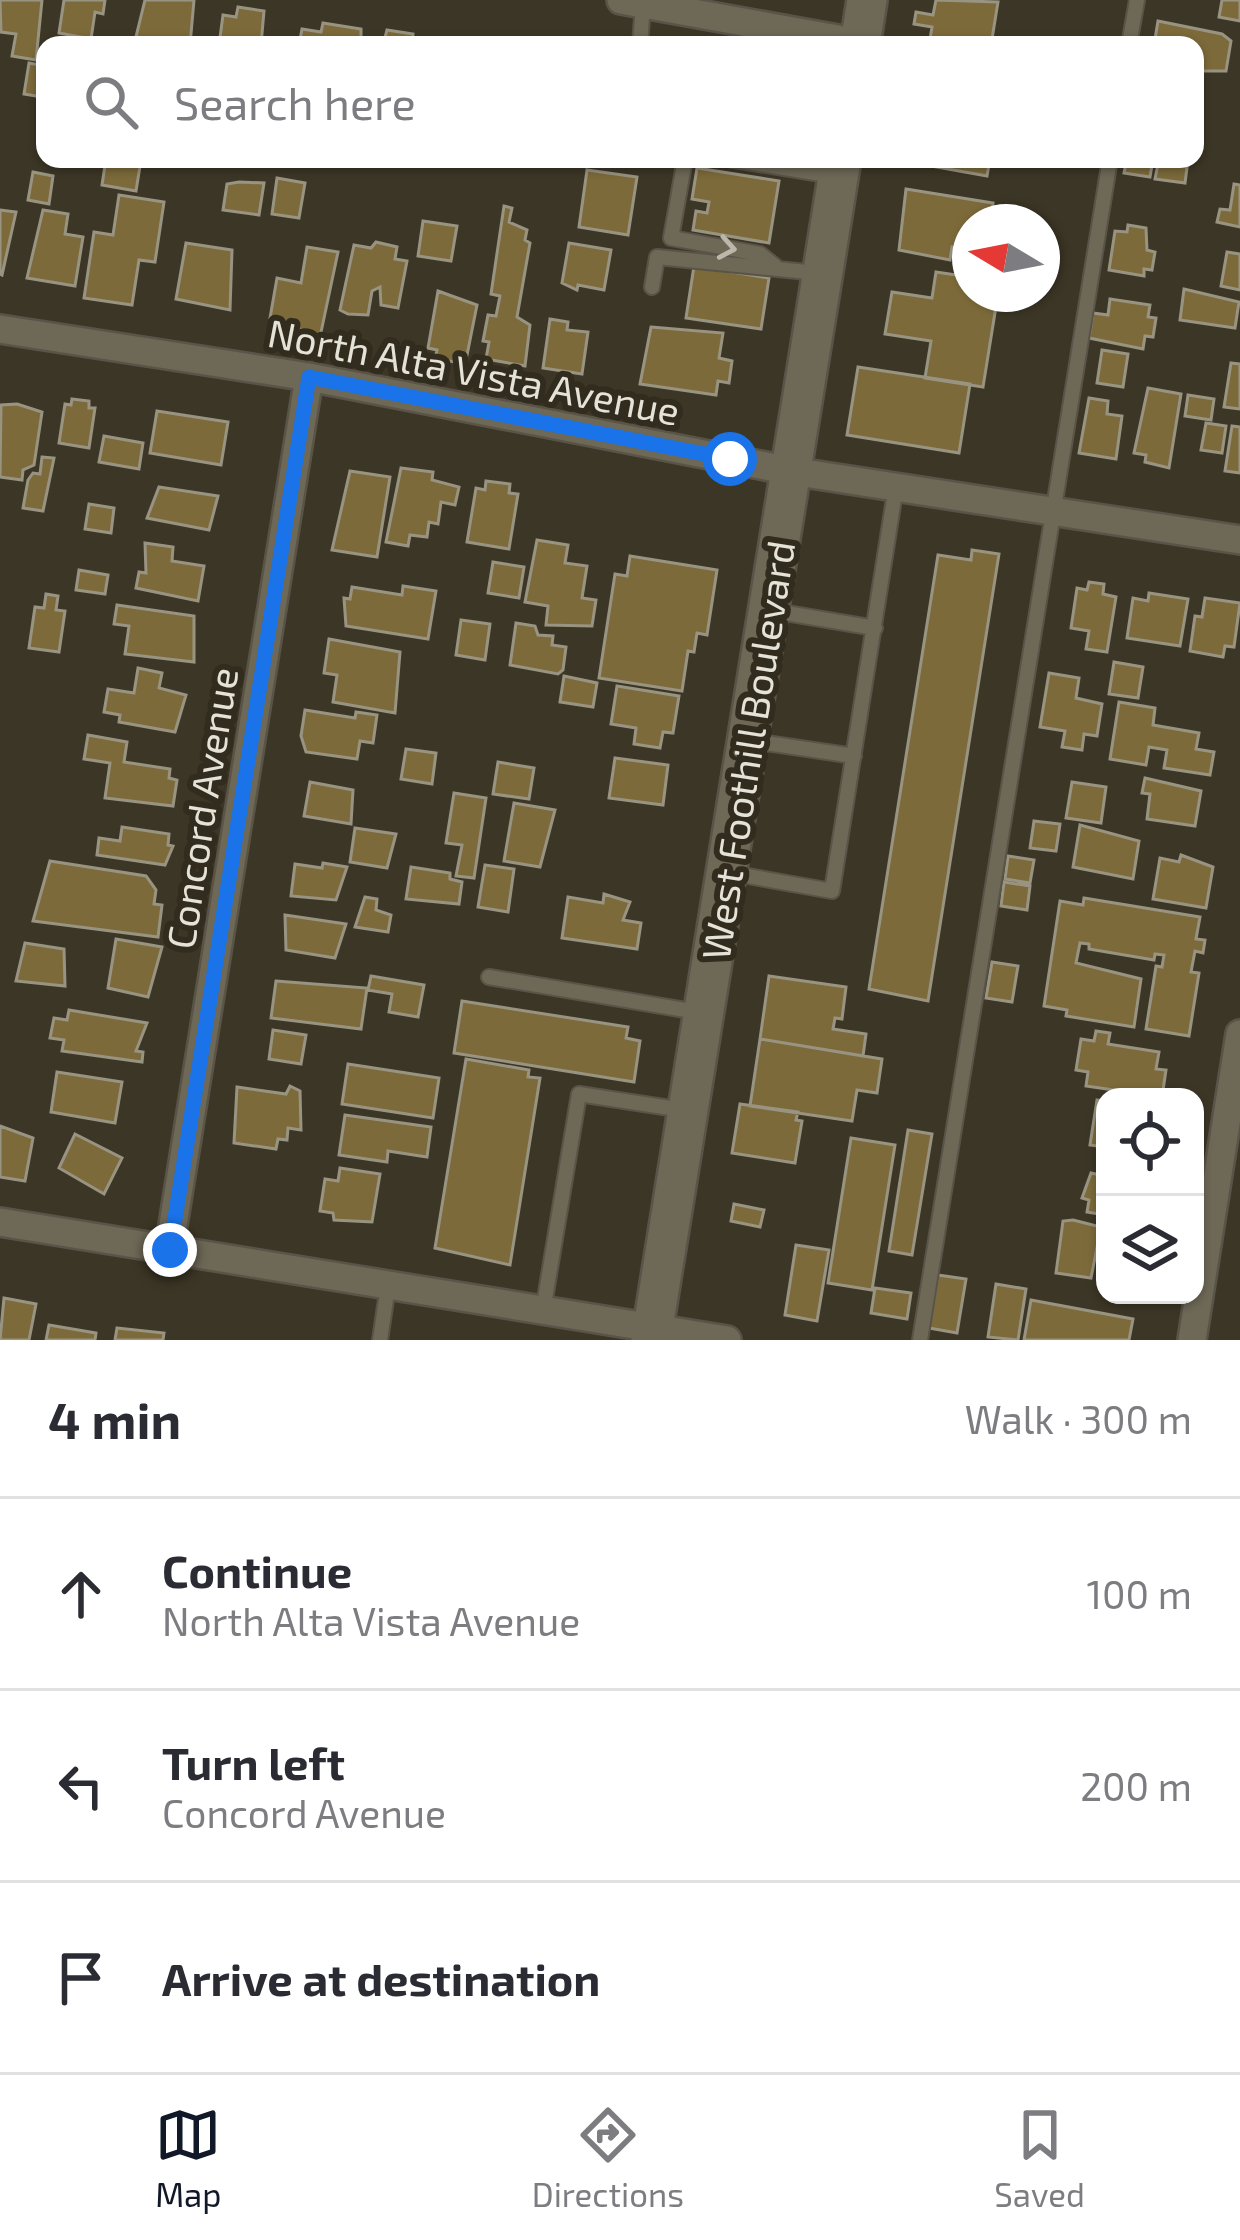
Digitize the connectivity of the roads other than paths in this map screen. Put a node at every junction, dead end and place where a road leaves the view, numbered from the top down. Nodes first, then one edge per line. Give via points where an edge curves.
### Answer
1 (867, 0) edge
2 (1137, 0) edge
3 (632, 2) edge
4 (638, 36) edge
5 (817, 36) edge
6 (861, 36) edge
7 (1131, 36) edge
8 (683, 168) edge
9 (839, 168) edge
10 (1109, 168) edge
11 (775, 266) junction
12 (823, 274) junction
13 (652, 287) dead end
14 (0, 328) edge
15 (309, 377) junction
16 (791, 471) junction
17 (896, 484) junction
18 (1053, 508) junction
19 (1240, 539) edge
20 (769, 610) junction
21 (875, 628) junction
22 (748, 740) junction
23 (854, 756) junction
24 (727, 872) junction
25 (489, 977) dead end
26 (704, 1013) junction
27 (1240, 1034) edge
28 (688, 1111) junction
29 (0, 1222) edge
30 (170, 1250) junction
31 (388, 1286) junction
32 (543, 1311) junction
33 (652, 1334) edge
34 (380, 1340) edge
35 (727, 1340) edge
36 (920, 1340) edge
37 (1192, 1340) edge

1 - 6 main road
2 - 7 lane
3 - 4 lane
3 - 5 street
8 -> 11 lane via 671,238 760,254
9 - 12 main road, West Foothill Boulevard
10 - 18 lane
11 - 12 lane
11 - 13 lane via 657,257
12 - 16 main road, West Foothill Boulevard
14 - 15 street, North Alta Vista Avenue
15 - 16 street, North Alta Vista Avenue
15 - 30 street, Concord Avenue
16 - 17 street, North Alta Vista Avenue
16 - 20 main road, West Foothill Boulevard
17 - 18 street, North Alta Vista Avenue
17 - 21 lane
18 - 19 street, North Alta Vista Avenue
18 - 36 lane
20 - 21 lane
20 - 22 main road, West Foothill Boulevard
21 - 23 lane
22 - 23 lane
22 - 24 main road, West Foothill Boulevard
23 - 24 lane via 832,891
24 - 26 main road, West Foothill Boulevard
25 - 26 lane
26 - 28 main road, West Foothill Boulevard
27 - 37 street
28 - 32 lane via 580,1094
28 - 33 main road, West Foothill Boulevard
29 - 30 street
30 - 31 street
31 - 32 street
31 - 34 lane
32 - 33 street
33 - 35 street

